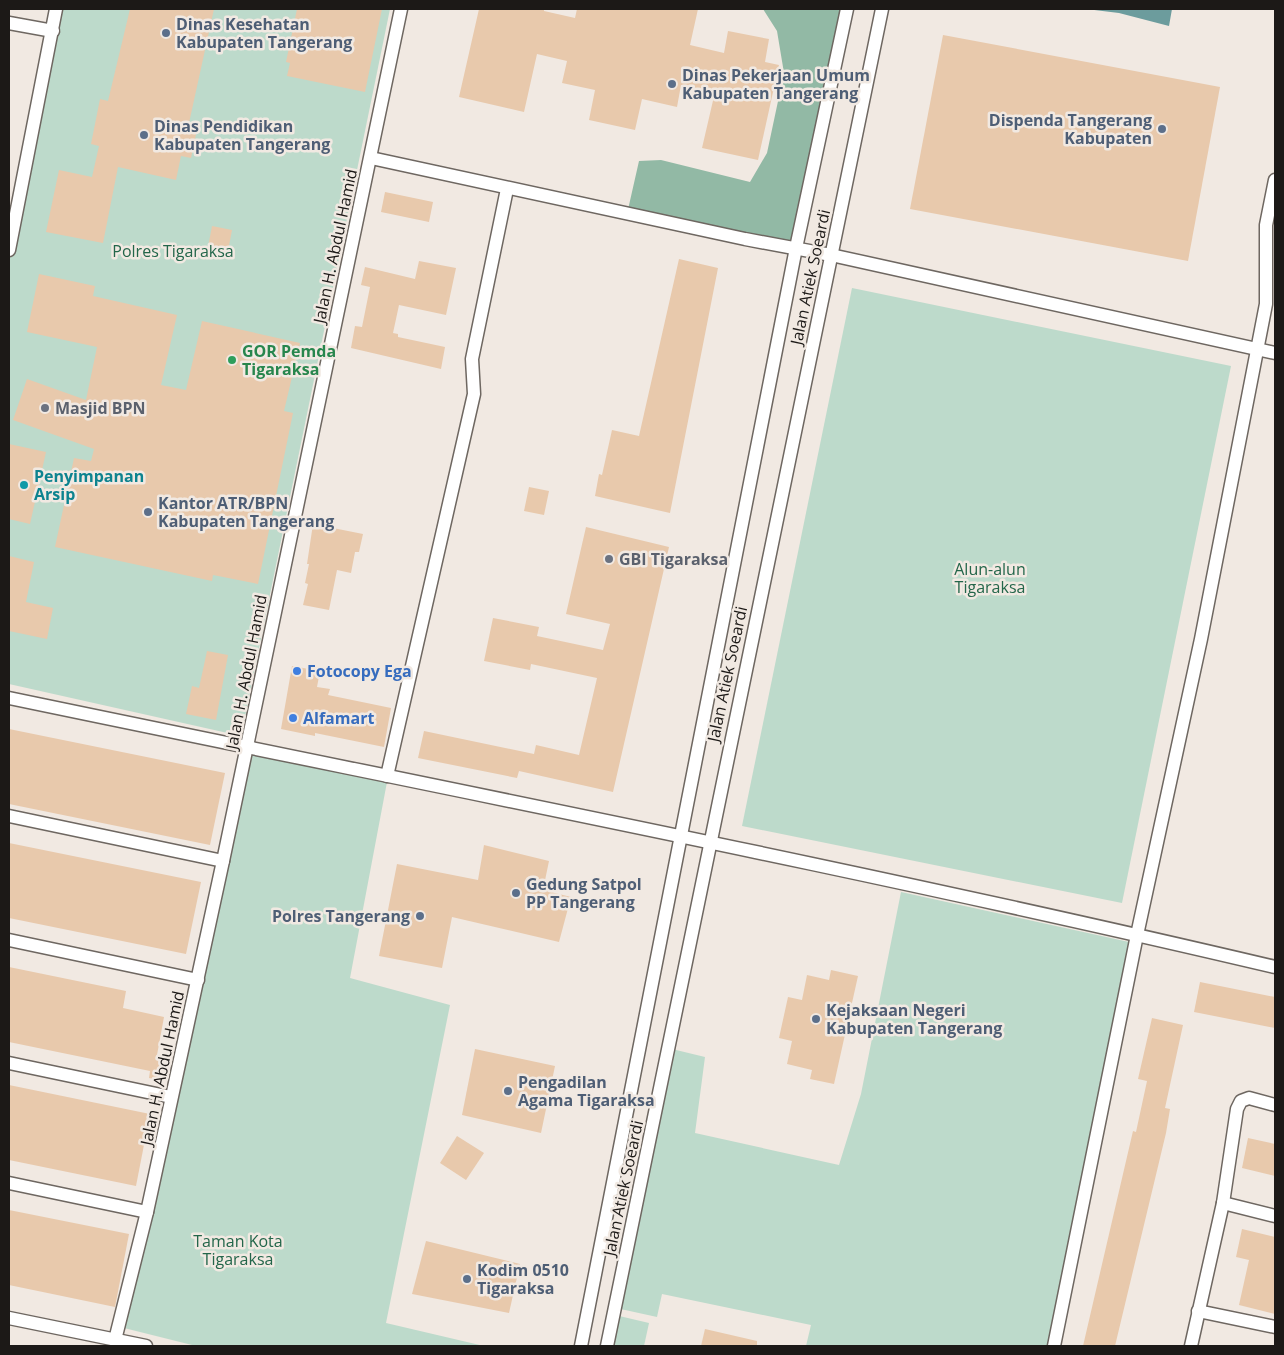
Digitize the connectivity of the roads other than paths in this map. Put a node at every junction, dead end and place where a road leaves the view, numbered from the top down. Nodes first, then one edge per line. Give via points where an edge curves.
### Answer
1 (56, 9) edge
2 (401, 9) edge
3 (847, 9) edge
4 (882, 9) edge
5 (9, 23) edge
6 (53, 31) junction
7 (371, 158) junction
8 (1275, 180) edge
9 (507, 189) junction
10 (796, 248) junction
11 (9, 250) edge
12 (831, 255) junction
13 (1257, 348) junction
14 (1275, 353) edge
15 (9, 698) edge
16 (247, 748) junction
17 (388, 776) junction
18 (9, 816) edge
19 (680, 836) junction
20 (710, 841) junction
21 (224, 861) junction
22 (1137, 934) junction
23 (9, 940) edge
24 (1275, 967) edge
25 (198, 980) junction
26 (9, 1063) edge
27 (171, 1097) junction
28 (1275, 1105) edge
29 (9, 1183) edge
30 (1223, 1203) junction
31 (148, 1212) junction
32 (1275, 1216) edge
33 (1198, 1311) junction
34 (9, 1318) edge
35 (1275, 1327) edge
36 (115, 1340) junction
37 (146, 1346) edge
38 (581, 1346) edge
39 (607, 1346) edge
40 (1054, 1346) edge
41 (1191, 1346) edge

1 - 6 street
2 - 7 street, Jalan H. Abdul Hamid
3 - 10 street, Jalan Atiek Soeardi
4 - 12 street, Jalan Atiek Soeardi
5 - 6 street
6 - 11 street
7 - 9 street
7 - 16 street, Jalan H. Abdul Hamid
8 - 13 street via 1266,225 1266,304
9 - 10 street
9 - 17 street via 472,359 474,394
10 - 12 street
10 - 19 street, Jalan Atiek Soeardi
12 - 13 street
12 - 20 street, Jalan Atiek Soeardi
13 - 14 street
13 - 22 street via 1200,639
15 - 16 street
16 - 17 street
16 - 21 street, Jalan H. Abdul Hamid
17 - 19 street
18 - 21 street
19 - 20 street
19 - 38 street, Jalan Atiek Soeardi
20 - 22 street
20 - 39 street, Jalan Atiek Soeardi
21 - 25 street, Jalan H. Abdul Hamid
22 - 24 street
22 - 40 street
23 - 25 street
25 - 27 street, Jalan H. Abdul Hamid
26 - 27 street
27 - 31 street, Jalan H. Abdul Hamid
28 - 30 street via 1249,1098 1241,1101 1237,1109
29 - 31 street
30 - 32 street
30 - 33 street
31 - 36 street, Jalan H. Abdul Hamid
33 - 35 street
33 - 41 street
34 - 36 street
36 - 37 street

